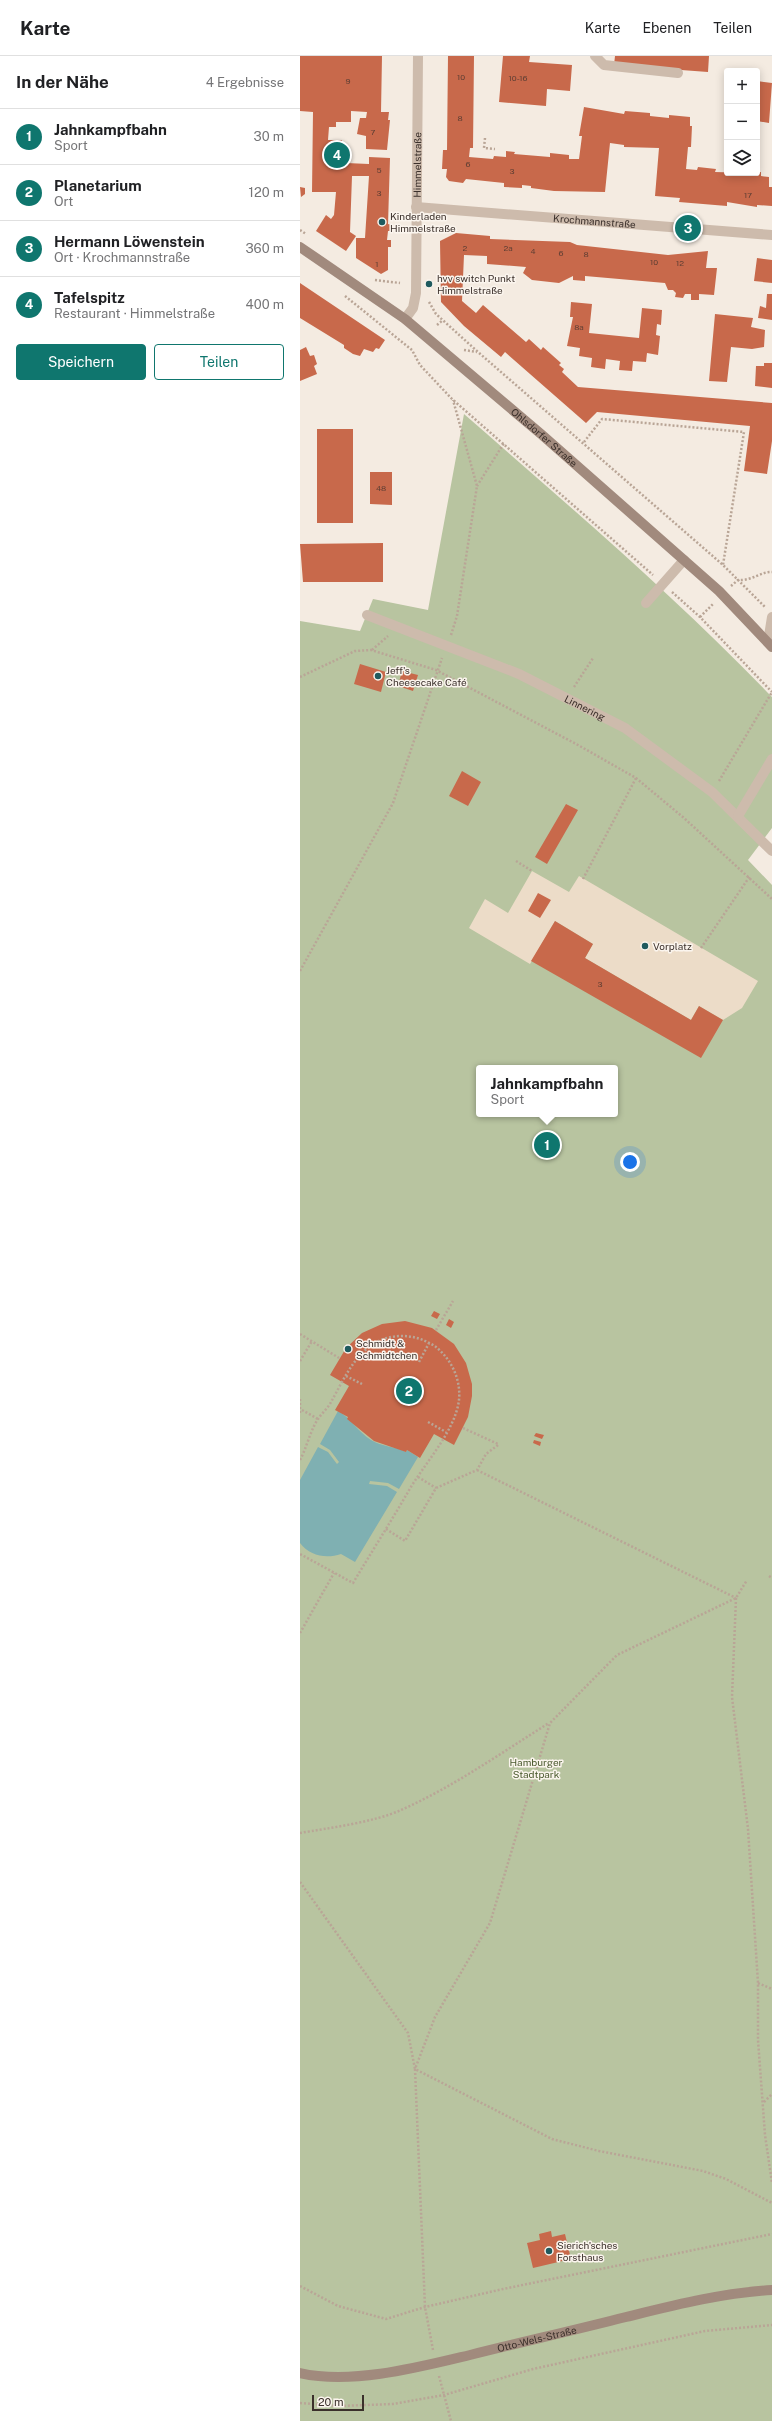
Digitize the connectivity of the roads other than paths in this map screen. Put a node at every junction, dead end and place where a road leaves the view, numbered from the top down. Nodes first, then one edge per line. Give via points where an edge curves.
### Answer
1 (418, 56) edge
2 (595, 56) edge
3 (678, 73) dead end
4 (416, 207) junction
5 (772, 235) edge
6 (300, 247) edge
7 (405, 319) junction
8 (684, 560) junction
9 (646, 603) dead end
10 (367, 615) dead end
11 (772, 617) edge
12 (770, 645) edge
13 (772, 758) edge
14 (738, 816) junction
15 (772, 851) edge
16 (772, 2290) edge
17 (300, 2373) edge

1 - 4 street, Himmelstraße
2 - 3 street via 604,65
4 - 5 street, Krochmannstraße
4 - 7 street, Himmelstraße via 416,293 413,308
6 - 7 street, Ohlsdorfer Straße
7 - 8 street, Ohlsdorfer Straße
8 - 9 street
8 - 12 street, Ohlsdorfer Straße
10 - 14 street, Linnering via 518,674 625,728 712,792
11 - 12 street
13 - 14 street
14 - 15 street, Linnering
16 - 17 street, Otto-Wels-Straße via 747,2291 696,2300 436,2363 384,2373 356,2376

